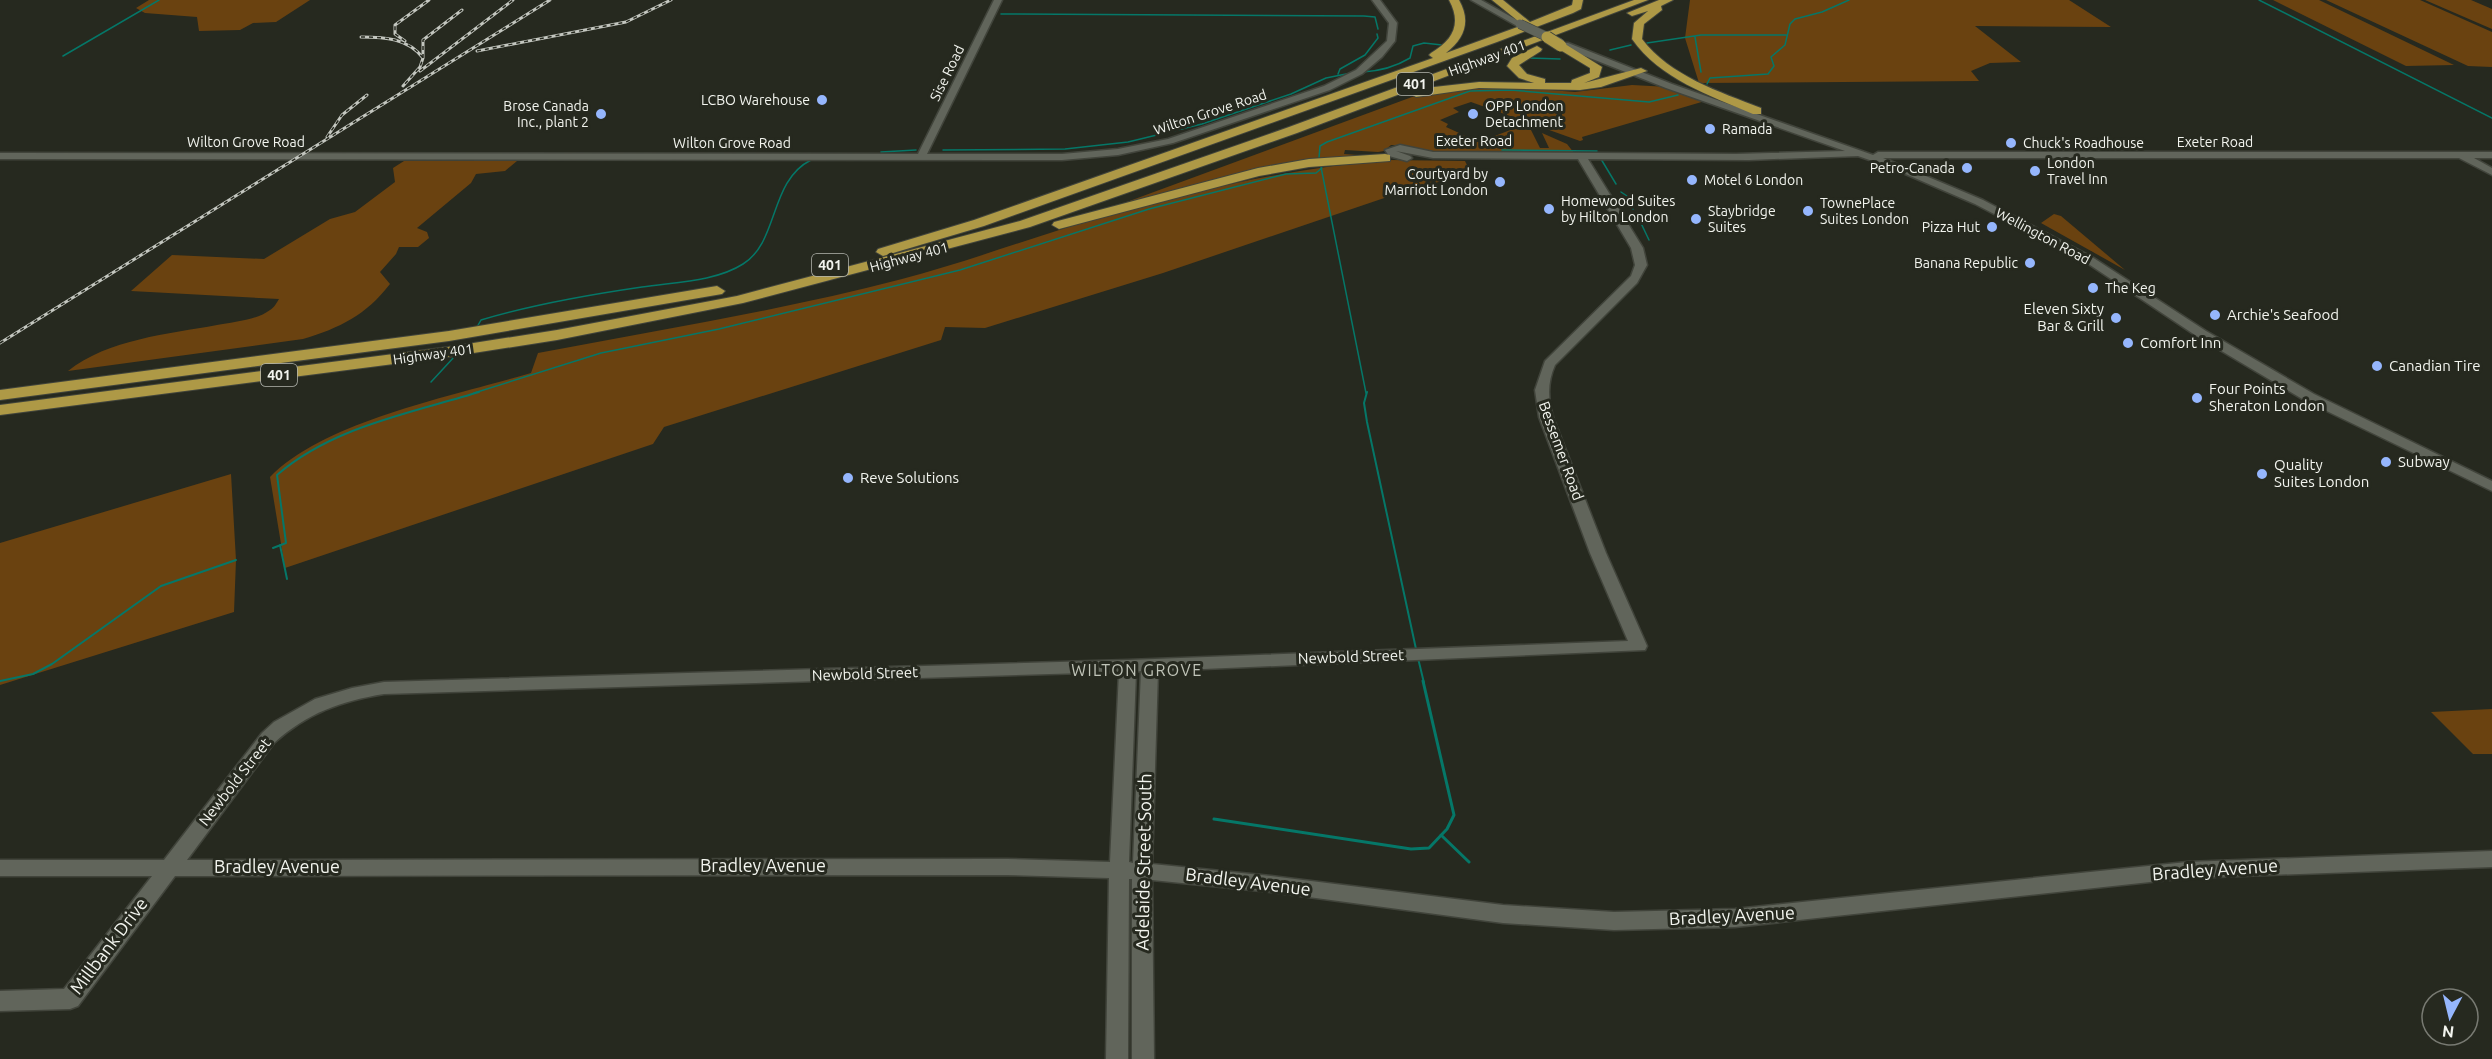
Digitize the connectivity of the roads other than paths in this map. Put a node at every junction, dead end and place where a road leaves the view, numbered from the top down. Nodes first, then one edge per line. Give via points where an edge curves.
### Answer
1 (998, 0) edge
2 (1376, 0) edge
3 (1454, 0) edge
4 (1476, 0) edge
5 (1483, 0) edge
6 (1497, 0) edge
7 (1578, 0) edge
8 (1628, 0) edge
9 (1643, 0) edge
10 (1668, 0) edge
11 (1673, 0) edge
12 (1523, 23) junction
13 (1547, 37) joint
14 (1565, 45) junction
15 (1638, 72) junction
16 (1357, 89) junction
17 (1757, 111) junction
18 (1293, 130) junction
19 (2461, 155) junction
20 (2492, 155) edge
21 (0, 156) edge
22 (1581, 156) junction
23 (921, 157) junction
24 (1880, 157) junction
25 (1385, 158) joint
26 (1407, 158) junction
27 (2492, 172) edge
28 (879, 254) junction
29 (738, 300) junction
30 (0, 395) edge
31 (0, 410) edge
32 (2492, 478) edge
33 (2492, 487) edge
34 (1639, 646) joint
35 (1150, 665) junction
36 (1128, 666) junction
37 (2492, 859) edge
38 (169, 867) junction
39 (0, 868) edge
40 (1119, 870) junction
41 (1142, 871) junction
42 (0, 1001) edge
43 (1118, 1059) edge
44 (1143, 1059) edge

1 - 23 main road, Sise Road
2 - 23 main road, Wilton Grove Road via 1393,23 1391,41 1359,72 1327,88 1170,141 1118,152 1062,157
3 - 16 highway via 1461,13 1462,27 1458,38 1445,50
4 - 12 main road
5 - 12 main road
6 - 12 highway
7 - 16 highway via 1577,7 1542,22
8 - 28 highway, Highway 401 / 401 via 1160,169 1017,216
9 - 18 highway, Highway 401 / 401
10 - 14 highway via 1532,51 1513,66 1523,76 1545,81 1578,81 1595,75 1596,67
11 - 17 highway via 1640,21 1637,37 1647,55 1680,78
12 - 13 main road, bridge
12 - 14 main road, Wellington Road, bridge
13 - 14 highway, bridge
14 - 15 main road, Wellington Road
15 - 17 main road, Wellington Road
15 - 18 highway via 1580,87 1500,84 1436,90
15 - 24 main road, Wellington Road
16 - 28 highway via 979,223
17 - 24 main road, Wellington Road
18 - 29 highway, Highway 401 / 401 via 1025,224
19 - 20 main road, Exeter Road
19 - 24 main road, Exeter Road
19 - 27 main road
21 - 23 main road, Wilton Grove Road
22 - 24 main road, Exeter Road
22 - 26 main road, Exeter Road
22 - 26 main road, Exeter Road via 1425,155 1403,147 1390,150
22 - 34 main road, Bessemer Road via 1637,248 1642,268 1549,364 1541,396 1598,553
24 - 32 main road, Wellington Road via 1955,185 2102,261 2212,332 2320,394
24 - 33 main road, Wellington Road via 2038,231 2309,397
25 - 26 main road, Exeter Road
25 - 29 highway via 1328,161 1258,172 909,265
28 - 30 highway, Highway 401 / 401 via 746,286 565,320 399,346
29 - 31 highway, Highway 401 / 401 via 448,352
34 - 35 main road, Newbold Street
35 - 36 main road, Newbold Street
35 - 41 main road, Adelaide Street South
36 - 38 main road, Newbold Street via 384,688 352,693 310,707 277,729
36 - 40 main road, Adelaide Street South
37 - 41 main road, Bradley Avenue via 2187,870 1734,918 1614,921 1503,914
38 - 39 main road, Bradley Avenue
38 - 40 main road, Bradley Avenue
38 - 42 main road, Millbank Drive via 70,999
40 - 41 main road, Bradley Avenue
40 - 43 main road, Adelaide Street South
41 - 44 main road, Adelaide Street South

